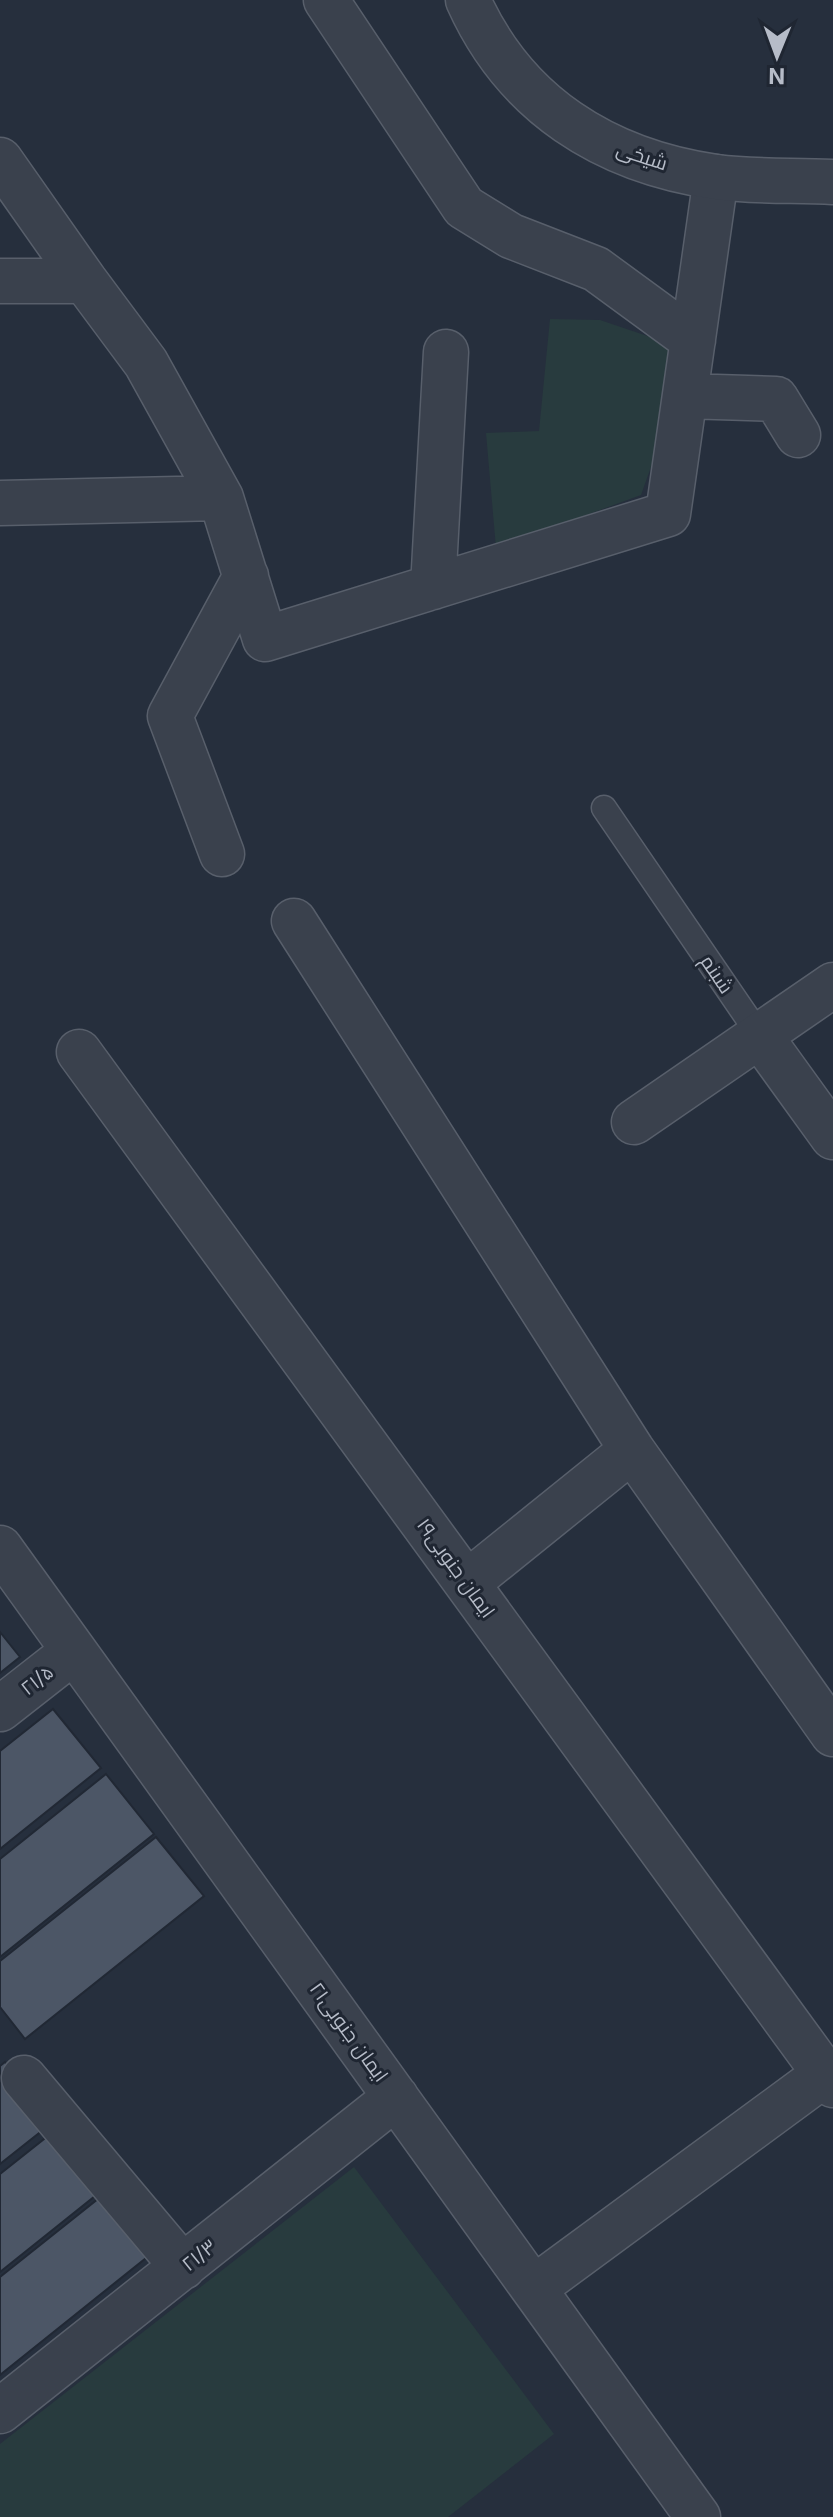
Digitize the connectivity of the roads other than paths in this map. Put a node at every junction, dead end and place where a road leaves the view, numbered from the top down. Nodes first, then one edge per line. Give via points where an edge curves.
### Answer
1 (326, 0) edge
2 (468, 0) edge
3 (0, 160) edge
4 (716, 177) junction
5 (833, 182) edge
6 (0, 281) edge
7 (85, 281) junction
8 (693, 340) junction
9 (446, 352) dead end
10 (685, 396) junction
11 (798, 435) dead end
12 (221, 498) junction
13 (0, 503) edge
14 (246, 576) junction
15 (433, 587) junction
16 (604, 808) dead end
17 (222, 854) dead end
18 (294, 921) dead end
19 (833, 985) edge
20 (760, 1036) junction
21 (79, 1052) dead end
22 (634, 1122) dead end
23 (833, 1137) edge
24 (632, 1450) junction
25 (0, 1548) edge
26 (467, 1583) junction
27 (74, 1651) junction
28 (0, 1709) edge
29 (833, 1734) edge
30 (24, 2078) dead end
31 (829, 2080) edge
32 (396, 2097) junction
33 (183, 2267) junction
34 (534, 2288) junction
35 (0, 2411) edge
36 (698, 2517) edge

1 - 8 street via 464,207 511,236 596,269
2 - 4 street, شیخی via 506,66 554,115 625,155
3 - 7 street
4 - 5 street, شیخی
4 - 8 street
6 - 7 street
7 - 12 street via 146,363
8 - 10 street
9 - 15 street
10 - 11 street via 776,399
10 - 15 street via 668,514
12 - 13 street
12 - 14 street
14 - 15 street via 265,639
14 - 17 street via 170,716
16 - 20 lane, شبنم
18 - 24 street
19 - 20 street
20 - 22 street
20 - 23 street, شبنم
21 - 26 street, ایمان جنوبی۱۹
24 - 26 street
24 - 29 street
25 - 27 street, ایمان جنوبی۲۱
26 - 31 street, ایمان جنوبی۱۹
27 - 28 street, ۲۱/۵
27 - 32 street, ایمان جنوبی۲۱
30 - 33 street
31 - 34 street
32 - 33 street, ۲۱/۳
32 - 34 street, ایمان جنوبی۲۱
33 - 35 street, ۲۱/۳
34 - 36 street, ایمان جنوبی۲۱

